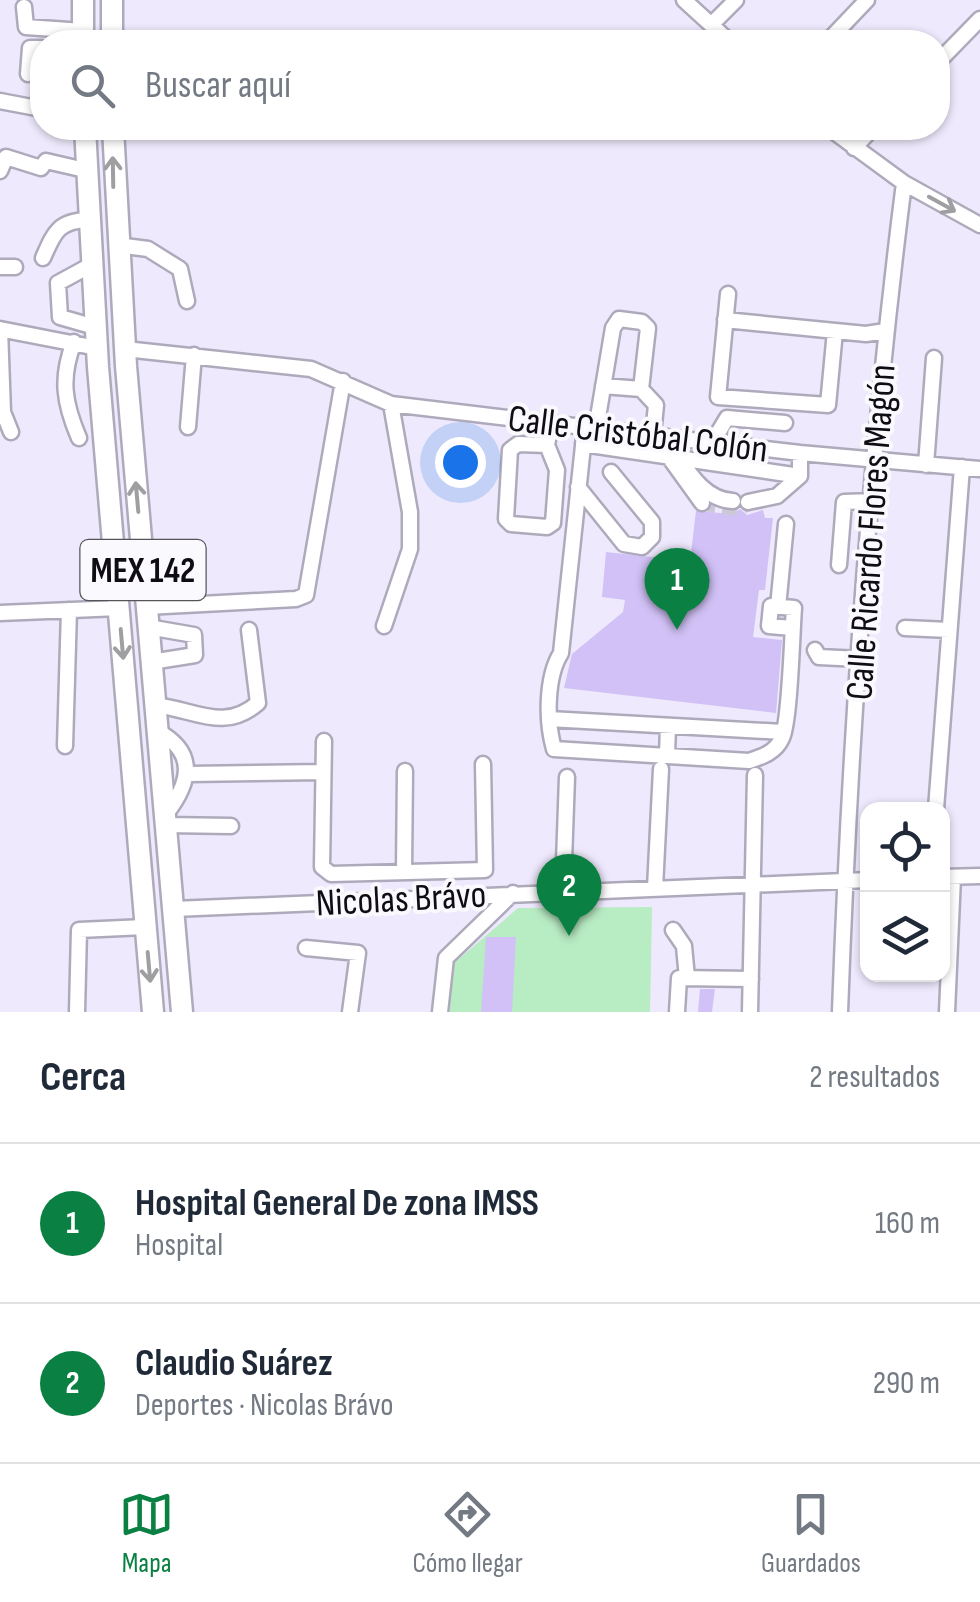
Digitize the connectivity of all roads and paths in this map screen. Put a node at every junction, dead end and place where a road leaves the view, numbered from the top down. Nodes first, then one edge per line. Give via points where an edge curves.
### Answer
1 (82, 0) edge
2 (112, 0) edge
3 (684, 0) edge
4 (736, 0) edge
5 (867, 0) edge
6 (24, 7) dead end
7 (980, 19) edge
8 (712, 26) junction
9 (43, 30) edge
10 (83, 30) edge
11 (112, 30) edge
12 (716, 30) edge
13 (838, 30) edge
14 (950, 50) edge
15 (0, 101) edge
16 (30, 107) edge
17 (84, 140) edge
18 (113, 140) edge
19 (844, 140) edge
20 (862, 140) edge
21 (854, 148) junction
22 (3, 164) edge
23 (85, 170) junction
24 (904, 183) junction
25 (87, 220) junction
26 (980, 225) edge
27 (117, 246) junction
28 (44, 258) dead end
29 (90, 265) junction
30 (728, 294) dead end
31 (187, 301) dead end
32 (725, 320) junction
33 (0, 329) edge
34 (835, 331) junction
35 (885, 331) junction
36 (96, 337) junction
37 (74, 342) junction
38 (124, 349) junction
39 (194, 355) junction
40 (934, 358) dead end
41 (343, 382) junction
42 (603, 386) junction
43 (642, 388) junction
44 (391, 404) junction
45 (544, 421) junction
46 (785, 423) dead end
47 (188, 426) dead end
48 (591, 428) junction
49 (12, 432) dead end
50 (660, 436) junction
51 (79, 438) dead end
52 (712, 442) junction
53 (583, 444) junction
54 (540, 445) junction
55 (800, 453) junction
56 (875, 461) junction
57 (676, 463) junction
58 (926, 465) junction
59 (962, 468) junction
60 (980, 469) edge
61 (612, 472) dead end
62 (794, 474) junction
63 (578, 487) junction
64 (872, 501) junction
65 (702, 503) dead end
66 (786, 524) dead end
67 (839, 565) dead end
68 (119, 608) junction
69 (70, 610) junction
70 (0, 613) edge
71 (147, 617) junction
72 (384, 626) dead end
73 (905, 628) dead end
74 (249, 630) dead end
75 (950, 630) junction
76 (815, 650) dead end
77 (860, 659) junction
78 (151, 662) junction
79 (154, 705) junction
80 (549, 719) junction
81 (668, 726) junction
82 (157, 731) junction
83 (783, 732) junction
84 (324, 740) dead end
85 (65, 746) dead end
86 (664, 762) junction
87 (483, 764) dead end
88 (404, 771) dead end
89 (323, 772) junction
90 (189, 774) junction
91 (755, 774) dead end
92 (567, 777) dead end
93 (937, 802) edge
94 (167, 820) junction
95 (231, 826) dead end
96 (404, 871) junction
97 (980, 876) edge
98 (950, 877) edge
99 (860, 881) edge
100 (845, 882) junction
101 (752, 884) junction
102 (655, 888) junction
103 (563, 890) junction
104 (512, 892) junction
105 (948, 892) edge
106 (174, 909) junction
107 (145, 927) junction
108 (674, 930) dead end
109 (306, 948) dead end
110 (687, 978) junction
111 (751, 979) junction
112 (77, 1012) edge
113 (152, 1012) edge
114 (182, 1012) edge
115 (350, 1012) edge
116 (440, 1012) edge
117 (676, 1012) edge
118 (750, 1012) edge
119 (840, 1012) edge
120 (947, 1012) edge

1 - 10 highway
2 - 11 highway
3 - 8 street
4 - 8 street
5 - 13 street
6 - 9 street via 26,27
7 - 14 street
8 - 12 street
15 - 16 street
17 - 23 highway, MEX 142
27 -> 18 highway, MEX 142
19 - 21 street
20 - 21 street
21 - 24 street
22 - 23 street via 41,168 46,161
23 - 25 highway, MEX 142
24 -> 26 street
24 - 35 street, Calle Ricardo Flores Magón
25 - 28 street via 67,221 55,230
25 - 29 highway, MEX 142
27 - 31 street via 148,250 180,269
27 - 38 highway, MEX 142
29 - 36 highway, MEX 142
29 - 36 street via 58,282 60,317
30 - 32 street
32 - 34 street
32 - 34 street via 718,397 828,405
33 - 37 street
33 - 49 street via 2,412
34 - 35 street
35 - 56 street, Calle Ricardo Flores Magón
36 - 37 street
36 - 68 highway, MEX 142
37 - 51 street via 62,372
38 - 39 street, Calle Cristóbal Colón
71 -> 38 highway, MEX 142
39 - 41 street, Calle Cristóbal Colón via 311,368
39 - 47 street
40 - 58 street
41 - 44 street, Calle Cristóbal Colón
41 - 71 street via 306,595
42 - 43 street
42 - 43 street via 620,319 648,328
42 - 48 street
43 - 50 street via 656,405
44 - 45 street, Calle Cristóbal Colón
44 - 72 street via 410,549
45 - 48 street, Calle Cristóbal Colón
45 - 54 street
46 - 52 street via 727,418
48 - 50 street, Calle Cristóbal Colón
48 - 53 street
50 - 52 street, Calle Cristóbal Colón
50 - 57 street
52 - 55 street, Calle Cristóbal Colón
53 - 57 street
53 - 63 street
54 - 54 street via 557,470 553,523 511,524 510,450
55 - 56 street, Calle Cristóbal Colón
55 - 62 street
56 - 58 street, Calle Cristóbal Colón
56 - 64 street, Calle Ricardo Flores Magón
57 - 62 street
57 - 62 street via 718,500 777,496
57 - 65 street
58 - 59 street, Calle Cristóbal Colón
59 - 60 street, Calle Cristóbal Colón
59 - 75 street
61 - 63 street via 652,522 652,536 642,546 624,544
63 - 80 street
64 - 67 street via 844,502
64 - 77 street, Calle Ricardo Flores Magón
66 - 83 street via 778,607 771,606 769,626 792,628
68 - 69 street
68 -> 107 highway, MEX 142
69 - 70 street
69 - 85 street
71 - 78 highway, MEX 142
71 - 78 street via 194,635 194,655
73 - 75 street
74 - 79 street via 258,703 242,716 218,722
75 - 93 street
76 - 77 street via 819,657
77 - 100 street, Calle Ricardo Flores Magón
78 - 79 highway, MEX 142
79 - 82 highway, MEX 142
80 - 81 street
80 - 86 street via 554,748
81 - 83 street
81 - 86 street
82 - 90 street via 185,755
82 - 94 highway, MEX 142
83 - 86 street via 768,755 750,760
84 - 89 street
86 - 102 street
87 - 96 street via 484,870
88 - 96 street
89 - 90 street
89 - 96 street via 323,869
90 - 94 street
91 - 101 street
92 - 103 street
94 - 95 street
94 - 106 highway, MEX 142
97 - 98 street
99 - 100 street, Nicolas Brávo
100 - 101 street, Nicolas Brávo
100 - 119 street, Calle Ricardo Flores Magón
101 - 102 street, Nicolas Brávo
101 - 111 street
102 - 103 street, Nicolas Brávo
103 - 104 street, Nicolas Brávo
104 - 106 street, Nicolas Brávo
104 - 116 street via 446,958
105 - 120 street
106 - 114 highway, MEX 142
107 - 112 street via 79,930
107 -> 113 highway, MEX 142
108 - 110 street via 684,946
109 - 115 street via 358,953
110 - 111 street
110 - 117 street via 679,978
111 - 118 street

